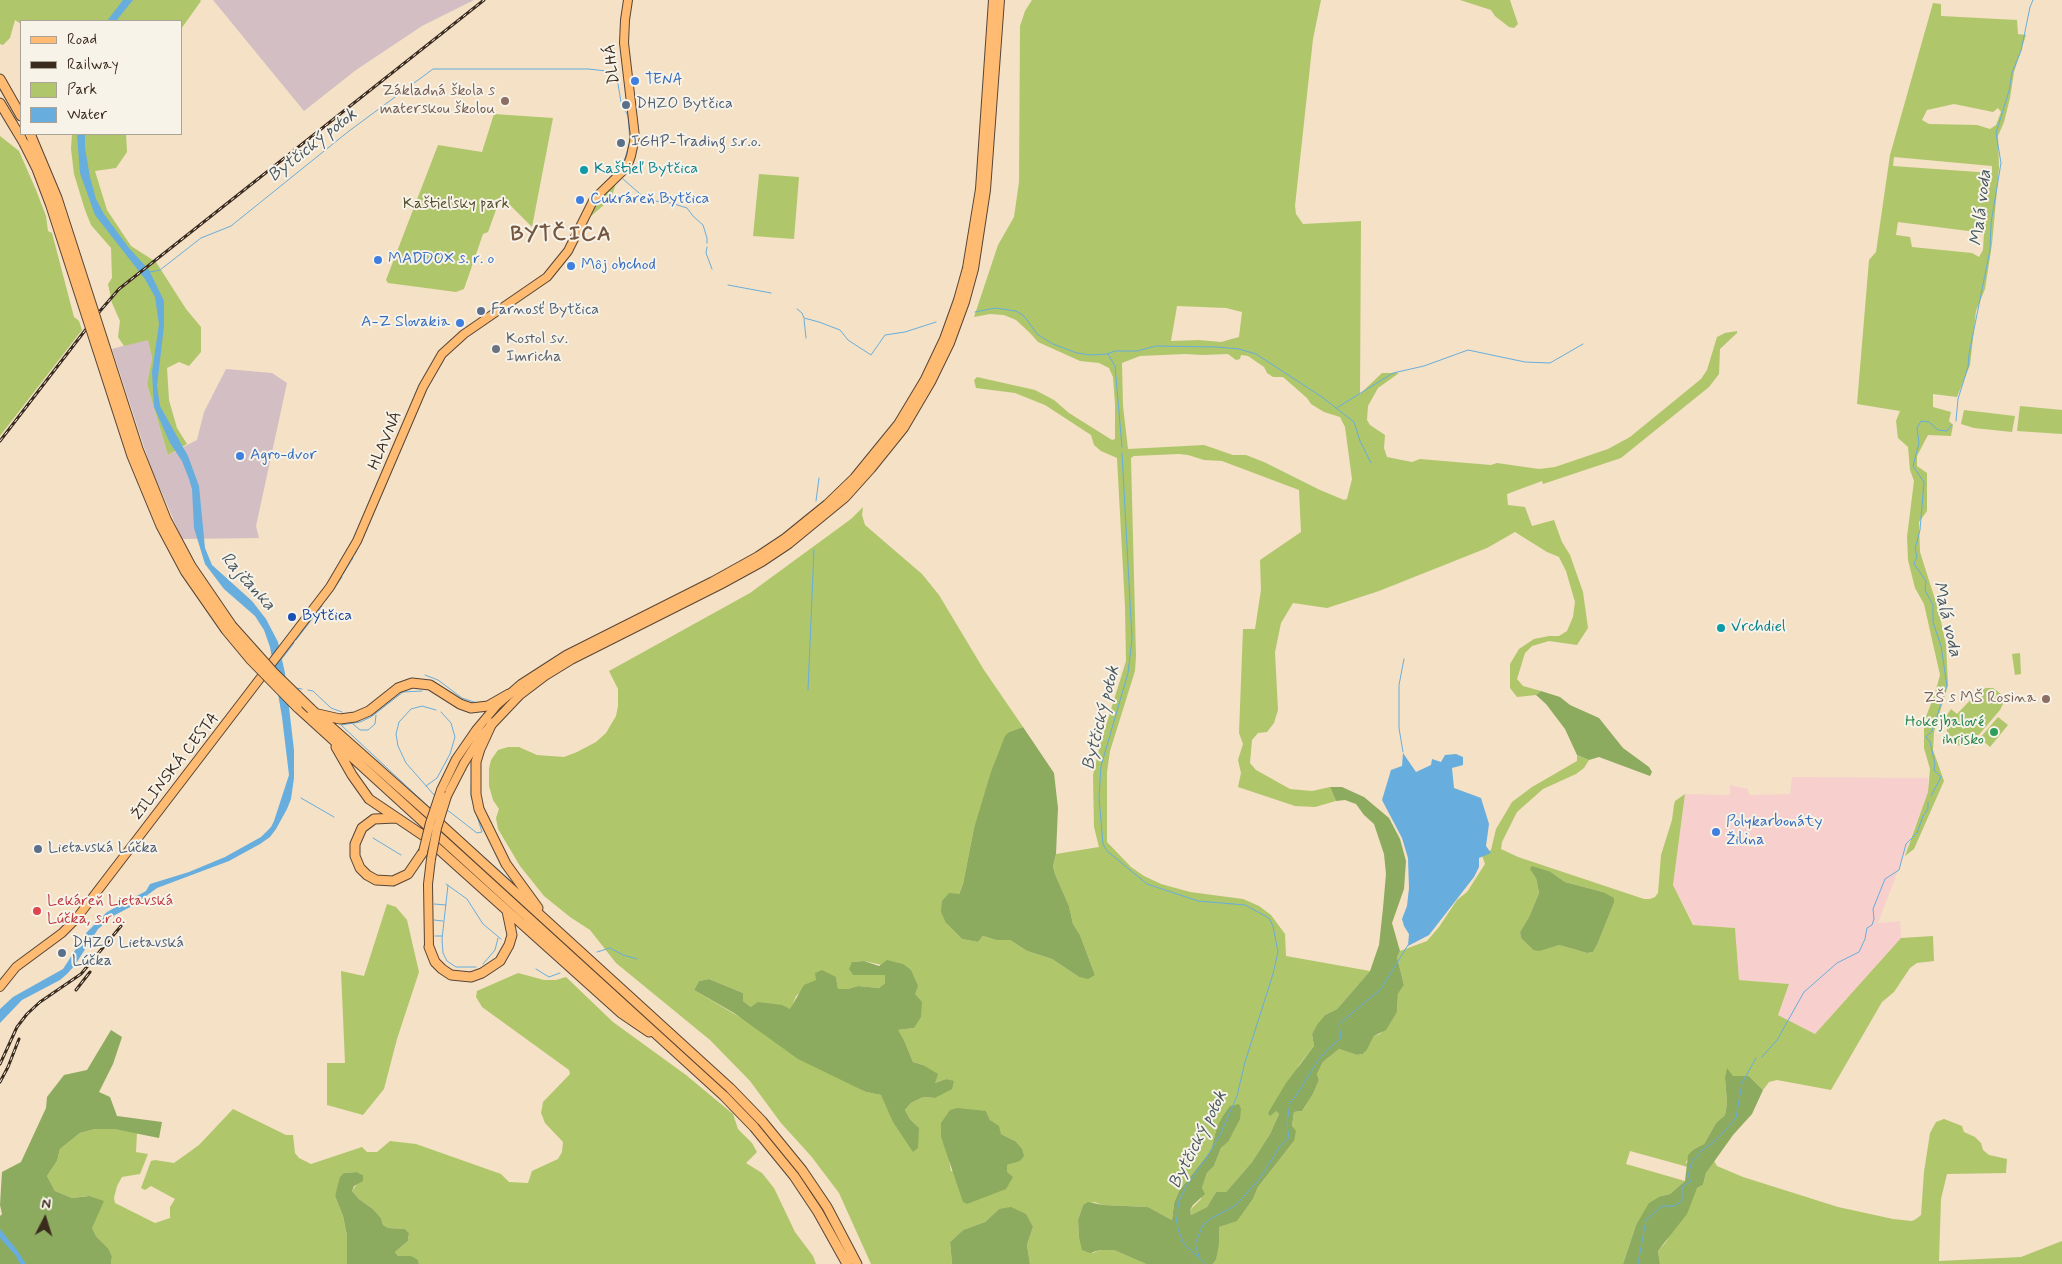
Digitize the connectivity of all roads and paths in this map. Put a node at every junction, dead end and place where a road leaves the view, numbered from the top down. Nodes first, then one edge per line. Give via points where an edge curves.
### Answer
1 (628, 0) edge
2 (994, 0) edge
3 (1000, 0) edge
4 (0, 79) edge
5 (0, 103) edge
6 (20, 114) edge
7 (30, 135) edge
8 (547, 277) joint
9 (272, 664) joint
10 (509, 694) junction
11 (308, 713) junction
12 (492, 723) junction
13 (331, 739) junction
14 (444, 793) junction
15 (396, 818) junction
16 (423, 852) joint
17 (507, 911) junction
18 (546, 921) junction
19 (429, 946) joint
20 (0, 987) edge
21 (665, 1041) junction
22 (847, 1264) edge
23 (857, 1264) edge

1 - 8 main road, DLHÁ via 624,43 635,132 631,156 624,171 594,199 568,252
2 - 10 main road via 980,189 967,268 944,339 898,424 854,478 785,538 713,581 566,655
3 - 12 main road via 986,190 974,269 950,342 904,428 845,498 789,544 727,582 559,667 520,695
4 - 6 highway
5 - 11 highway, bridge via 37,169 129,448 161,526 185,571 226,630 269,679
7 - 11 highway, bridge via 57,198 138,449 166,519 195,573 232,626
8 - 9 main road, HLAVNÁ via 464,334 439,358 348,558
9 - 20 main road, ŽILINSKÁ CESTA via 76,919 16,966
10 - 11 highway via 488,706 471,708 434,687 417,682 398,688 355,718
10 - 14 main road via 476,730 456,759
11 - 13 highway
11 - 18 highway
12 - 14 main road
12 - 18 highway via 476,762 479,809 506,864
13 - 15 highway via 363,791
13 - 21 highway
14 - 16 main road, bridge via 430,822
14 - 19 main road, bridge via 430,859
15 - 16 highway via 374,819 362,828 354,844 360,868 376,880 393,881 413,870
15 - 17 highway via 424,836
17 - 19 highway via 512,935 509,945 500,961 482,973 471,976 451,974 435,962
17 - 21 highway via 621,1013
18 - 23 highway via 730,1088 762,1122 802,1170
21 - 22 highway via 724,1096 772,1148 818,1212

